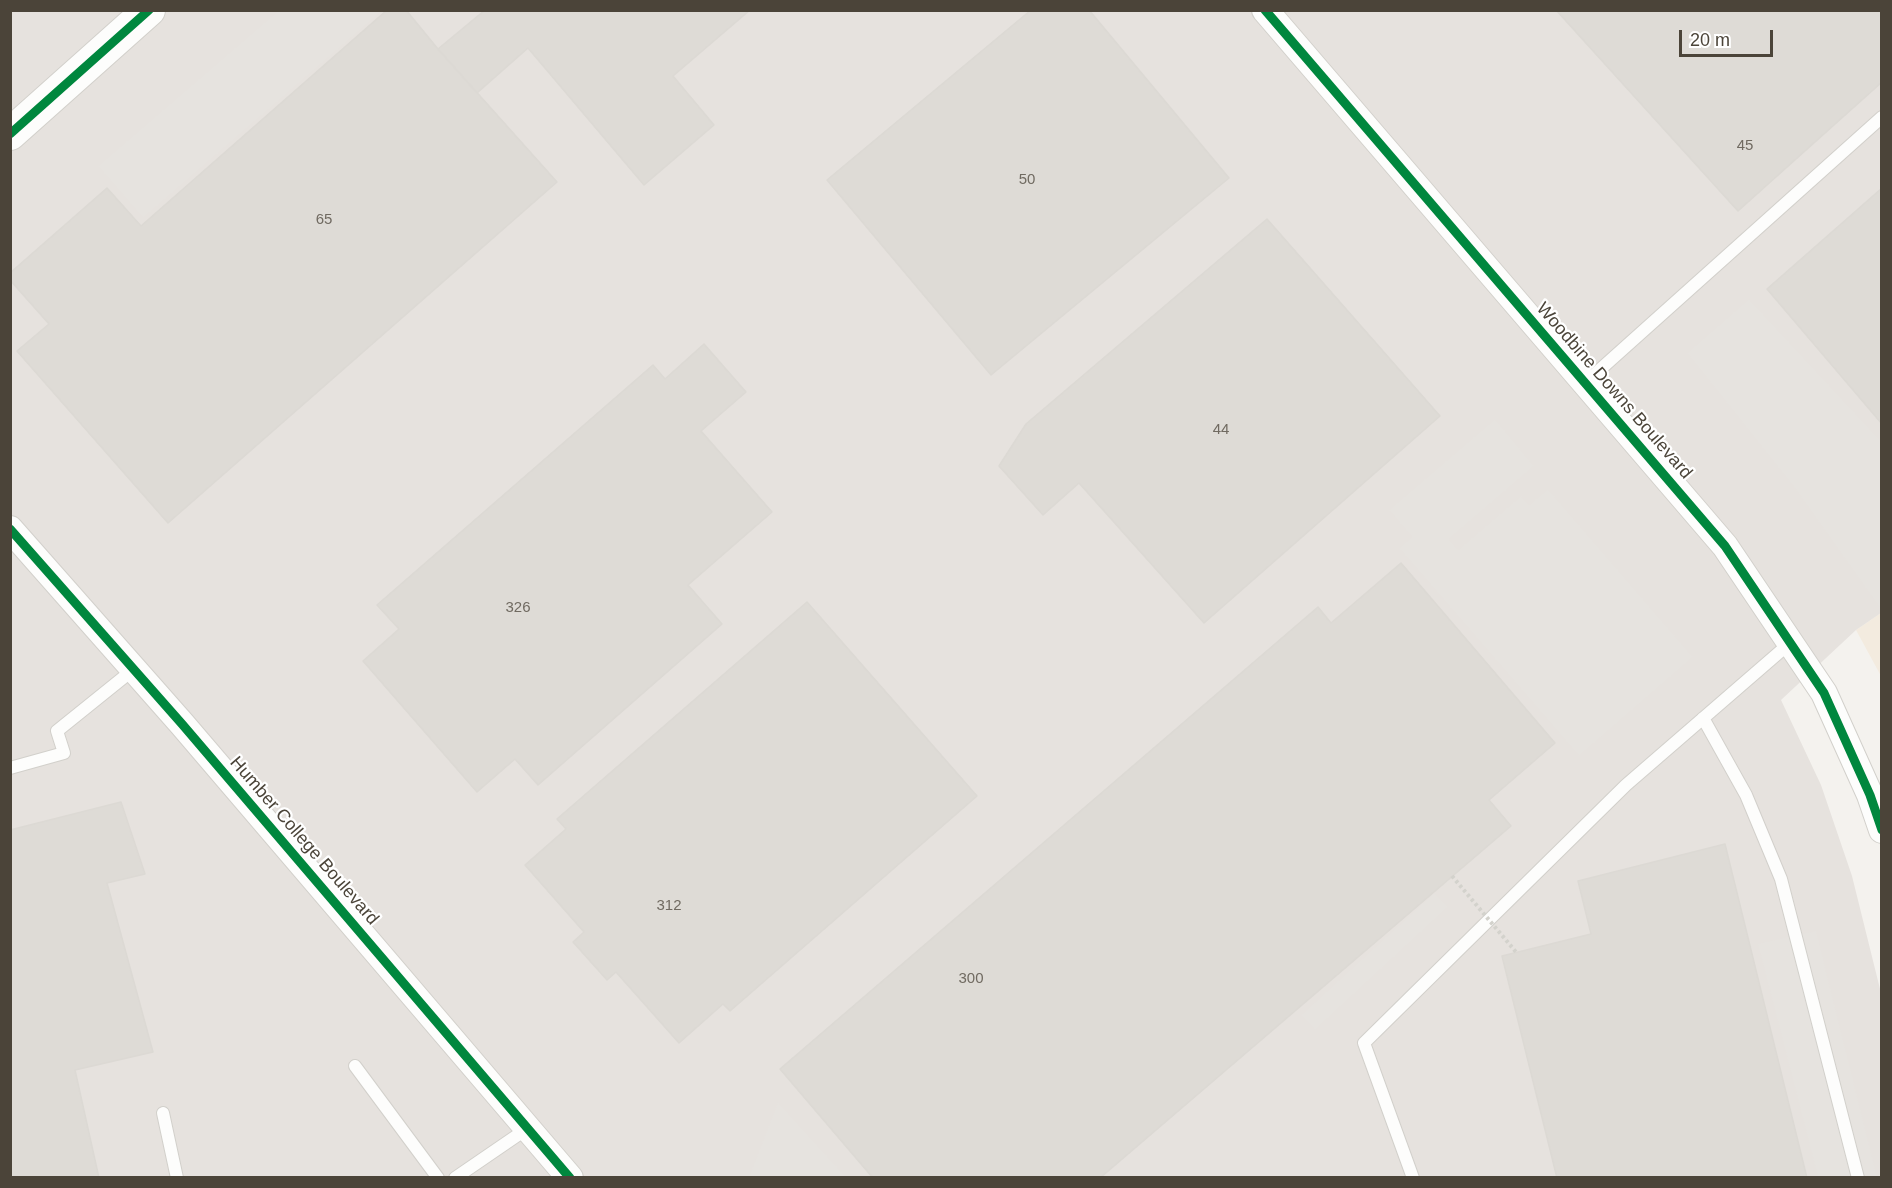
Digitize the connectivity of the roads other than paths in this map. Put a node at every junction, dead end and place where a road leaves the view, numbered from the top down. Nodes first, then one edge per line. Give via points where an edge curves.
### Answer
1 (149, 10) edge
2 (1265, 10) edge
3 (1881, 117) edge
4 (10, 134) edge
5 (1585, 383) junction
6 (10, 529) edge
7 (1790, 643) junction
8 (134, 669) junction
9 (1703, 718) junction
10 (10, 768) edge
11 (1881, 831) edge
12 (355, 1066) dead end
13 (163, 1113) dead end
14 (528, 1128) junction
15 (177, 1178) edge
16 (438, 1178) edge
17 (455, 1178) edge
18 (570, 1178) edge
19 (1413, 1178) edge
20 (1858, 1178) edge

1 - 4 street
2 - 5 street, Woodbine Downs Boulevard
3 - 5 lane
5 - 7 street, Woodbine Downs Boulevard via 1725,546
6 - 8 street, Humber College Boulevard
7 - 9 lane
7 - 11 street, Woodbine Downs Boulevard via 1824,693 1870,795
8 - 10 lane via 57,731 64,753
8 - 14 street, Humber College Boulevard
9 - 19 lane via 1626,785 1364,1043
9 - 20 lane via 1746,795 1781,879
12 - 16 lane
13 - 15 lane
14 - 17 lane
14 - 18 street, Humber College Boulevard

